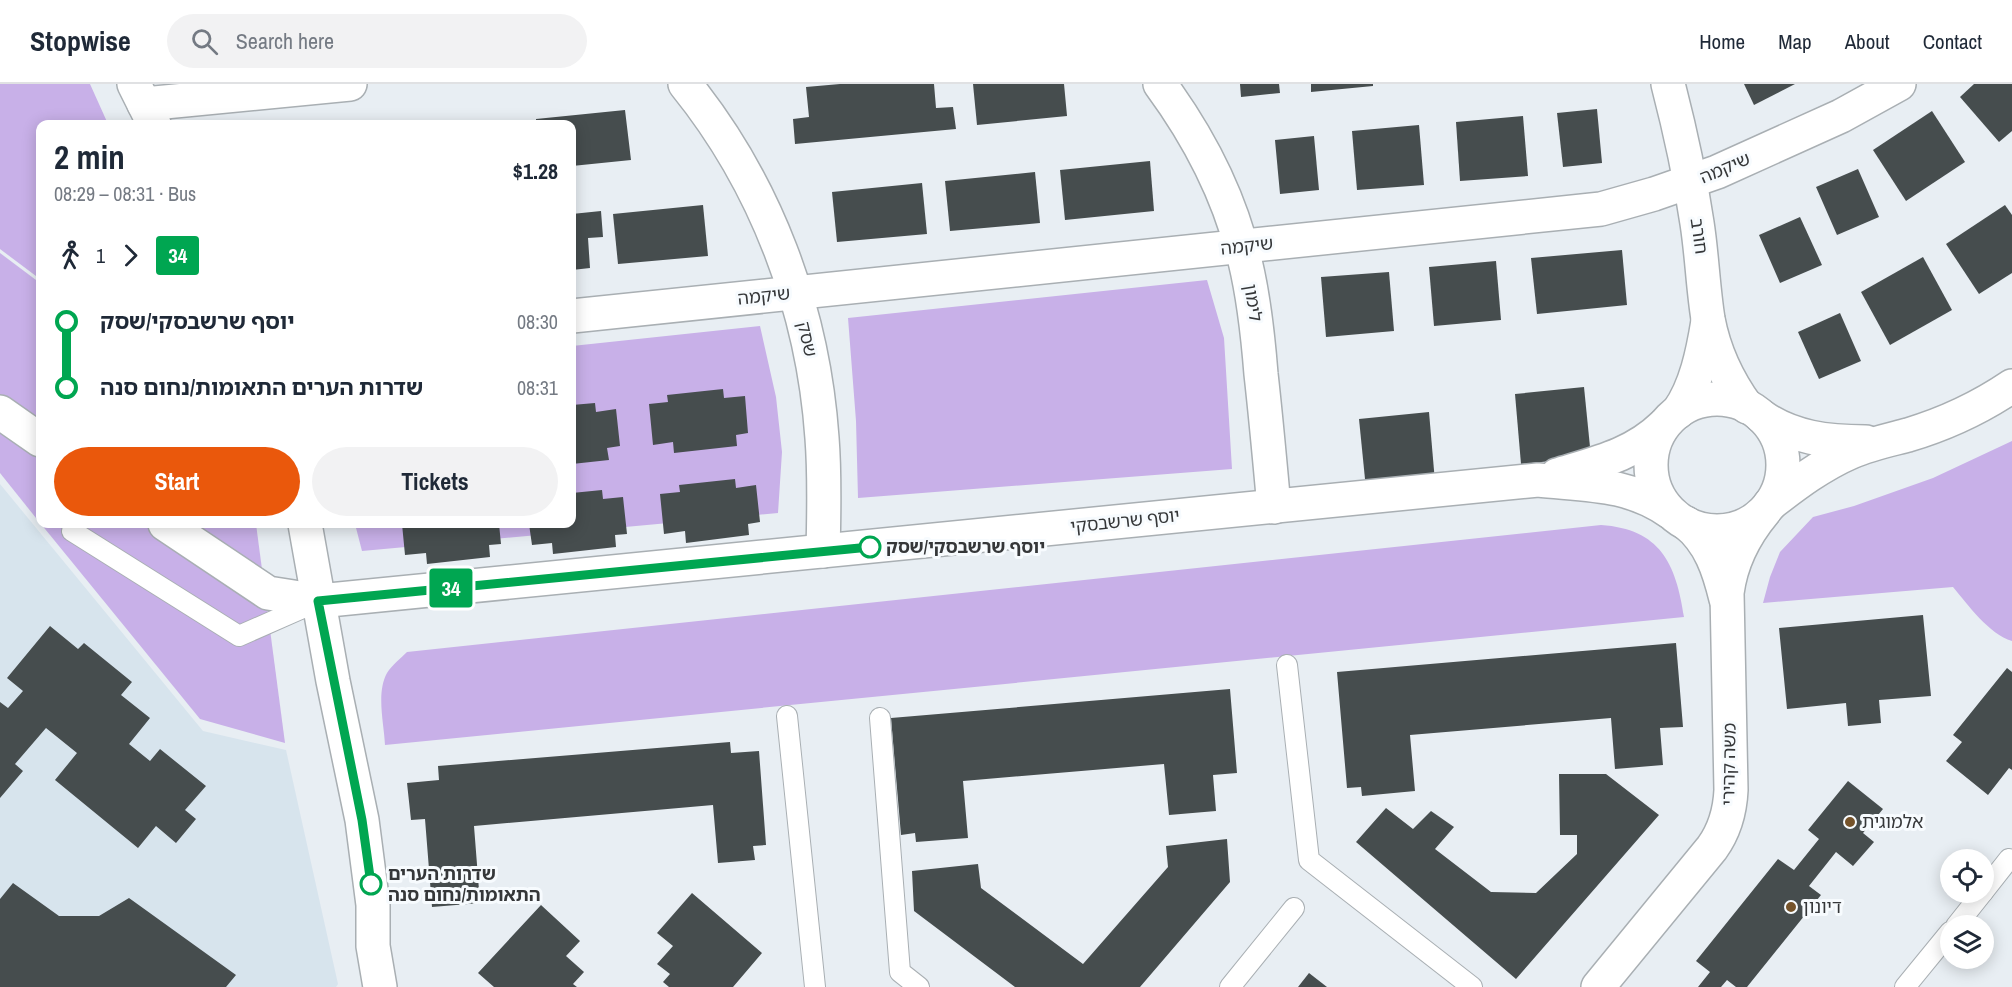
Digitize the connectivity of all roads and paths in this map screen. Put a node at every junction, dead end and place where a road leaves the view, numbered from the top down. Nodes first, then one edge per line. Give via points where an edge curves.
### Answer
1 (350, 84) edge
2 (684, 84) edge
3 (1160, 84) edge
4 (1668, 84) edge
5 (1899, 84) edge
6 (144, 104) edge
7 (1690, 182) junction
8 (1241, 247) junction
9 (795, 292) junction
10 (576, 316) edge
11 (1708, 319) junction
12 (2012, 386) edge
13 (1751, 409) junction
14 (0, 412) edge
15 (1670, 419) junction
16 (36, 437) edge
17 (1880, 442) junction
18 (1538, 480) junction
19 (1275, 507) junction
20 (1767, 508) junction
21 (1678, 518) junction
22 (171, 528) edge
23 (306, 528) edge
24 (72, 531) dead end
25 (823, 551) junction
26 (318, 601) junction
27 (1726, 603) junction
28 (1287, 665) dead end
29 (787, 716) dead end
30 (880, 718) dead end
31 (2009, 859) dead end
32 (1994, 878) edge
33 (1974, 903) edge
34 (1294, 908) dead end
35 (1965, 915) edge
36 (1940, 944) edge
37 (373, 946) junction
38 (365, 987) edge
39 (380, 987) edge
40 (815, 987) edge
41 (920, 987) edge
42 (1230, 987) edge
43 (1472, 987) edge
44 (1598, 987) edge
45 (1905, 987) edge

1 - 6 street
2 - 9 street, שסק via 728,144 754,190
3 - 8 street, לימון via 1215,174
4 - 7 street, חורב
5 - 7 street, שיקמה via 1841,116
7 - 8 street, שיקמה via 1601,209
7 - 11 street, חורב
8 - 9 street, שיקמה
8 - 19 street, לימון via 1256,316
9 - 10 street, שיקמה
9 - 25 street, שסק via 817,386 824,493
11 - 13 street, חורב via 1727,375
11 - 15 street, חורב via 1692,385 1684,403
12 - 17 street via 1947,420
13 - 15 street via 1716,399 1696,403
13 - 17 street via 1802,436 1839,442
13 - 20 street via 1770,426 1782,455 1782,476 1776,496
14 - 16 street
15 - 18 street, יוסף שרשבסקי via 1624,454
15 - 21 street via 1651,455 1651,476 1658,496
17 - 20 street via 1831,461
18 - 19 street, יוסף שרשבסקי
18 - 21 street, יוסף שרשבסקי via 1629,491 1654,501
19 - 25 street, יוסף שרשבסקי
20 - 21 street via 1747,524 1728,530 1706,530
20 - 27 street, משה קהירי via 1736,556
21 - 27 street, משה קהירי via 1702,537 1720,577
22 - 26 street, יוסף שרשבסקי via 268,593
23 - 26 street
24 - 26 lane via 239,636
25 - 26 street, יוסף שרשבסקי
26 - 37 street via 362,820 371,884
27 - 44 street, משה קהירי via 1731,790 1726,823 1712,848
28 - 43 lane via 1309,860
29 - 40 lane
30 - 41 lane via 900,972
31 - 32 lane
33 - 35 lane
34 - 42 lane
36 - 45 lane
37 - 38 street
37 - 39 street

